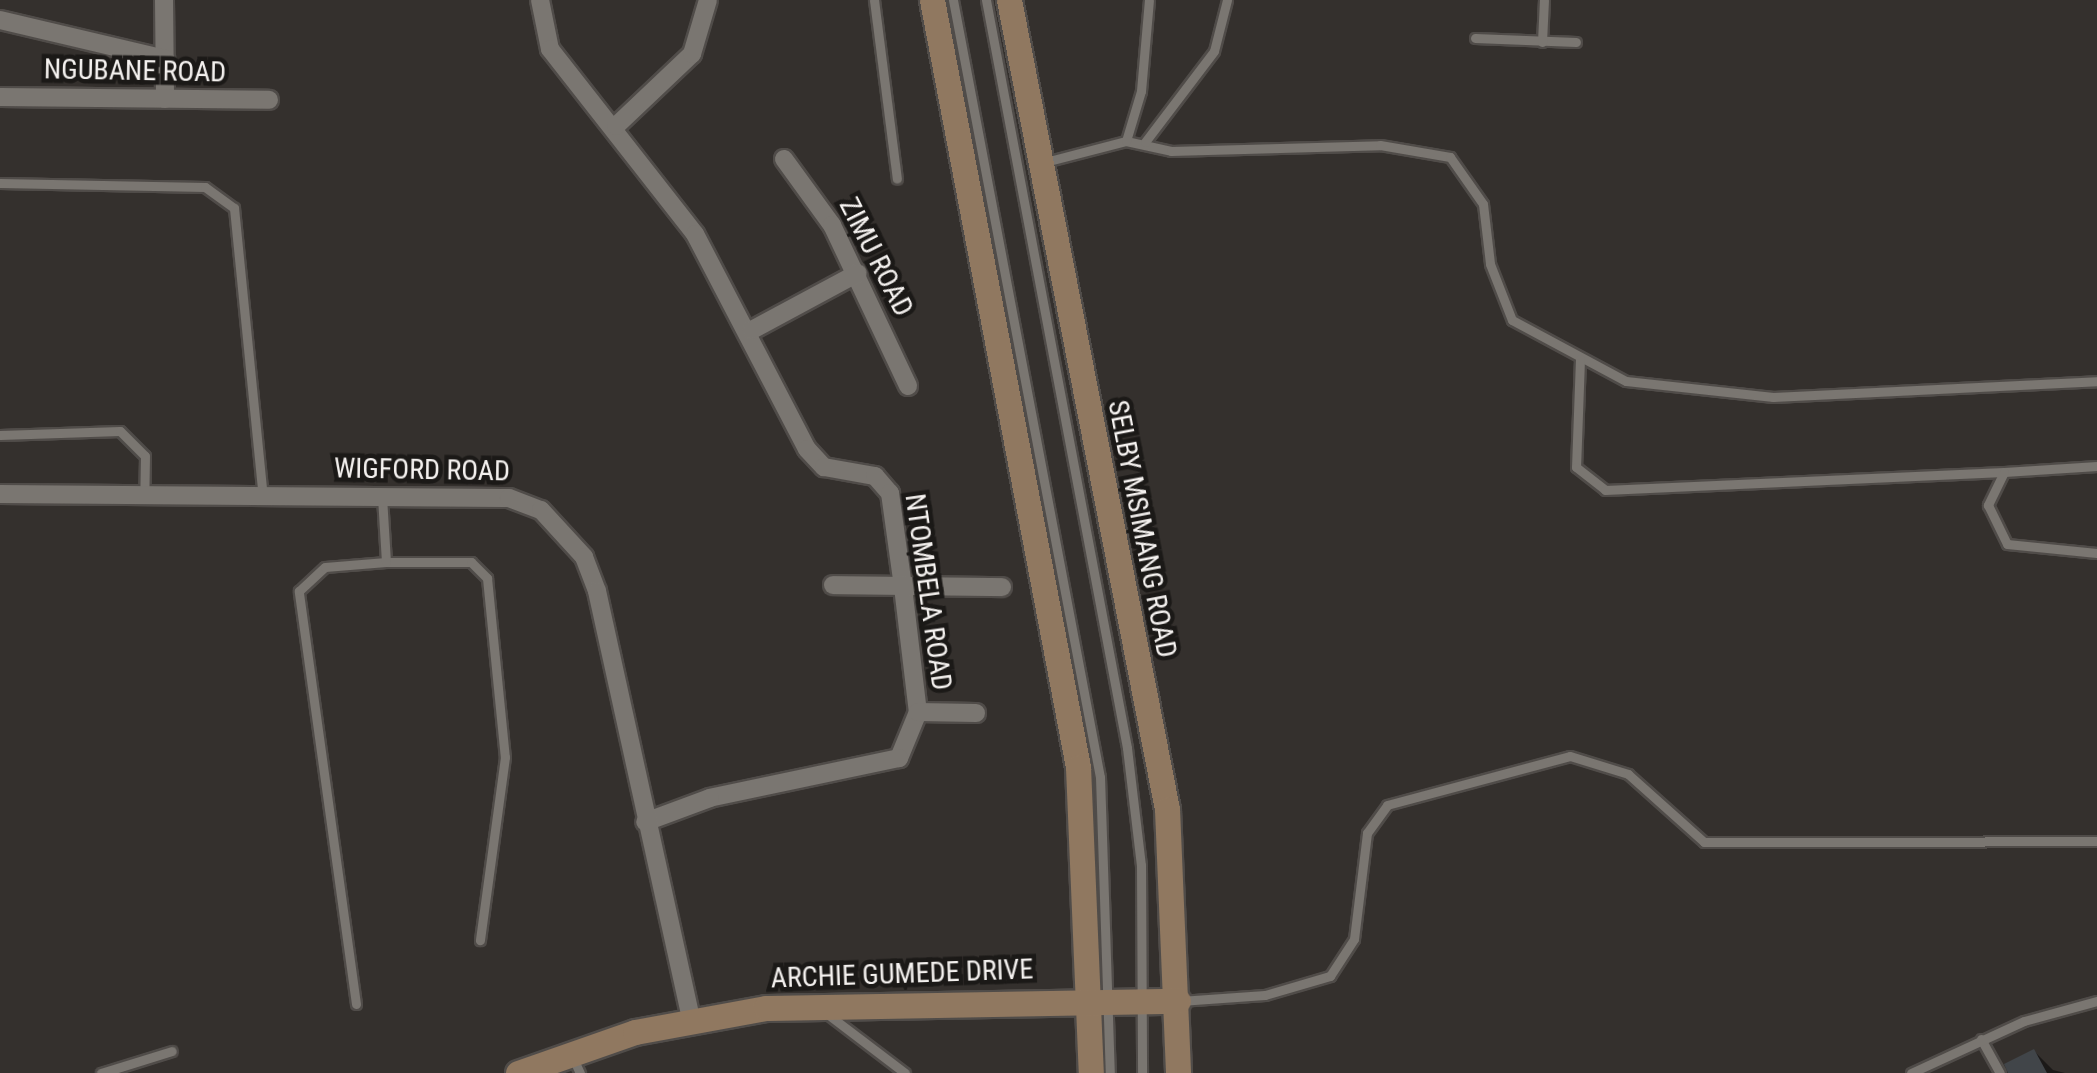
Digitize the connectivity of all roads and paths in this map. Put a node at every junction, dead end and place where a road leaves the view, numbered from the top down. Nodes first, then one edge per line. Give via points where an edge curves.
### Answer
1 (164, 0) edge
2 (540, 0) edge
3 (708, 0) edge
4 (874, 0) edge
5 (932, 0) edge
6 (953, 0) edge
7 (986, 0) edge
8 (1009, 0) edge
9 (1149, 0) edge
10 (1227, 0) edge
11 (1544, 0) edge
12 (0, 20) edge
13 (1474, 38) dead end
14 (1542, 42) junction
15 (1576, 42) dead end
16 (165, 59) junction
17 (0, 97) edge
18 (165, 99) junction
19 (268, 100) dead end
20 (616, 126) junction
21 (1126, 140) junction
22 (1145, 142) junction
23 (784, 159) dead end
24 (1040, 163) junction
25 (897, 179) dead end
26 (0, 183) edge
27 (858, 273) junction
28 (752, 330) junction
29 (1580, 359) junction
30 (2097, 380) edge
31 (908, 386) dead end
32 (0, 434) edge
33 (2097, 466) edge
34 (2004, 472) junction
35 (0, 494) edge
36 (144, 495) junction
37 (263, 496) junction
38 (382, 497) junction
39 (2097, 553) edge
40 (386, 562) junction
41 (834, 585) dead end
42 (904, 587) junction
43 (1002, 587) dead end
44 (918, 712) junction
45 (976, 713) dead end
46 (645, 822) junction
47 (2097, 841) edge
48 (480, 940) dead end
49 (1101, 1000) junction
50 (1142, 1001) junction
51 (2097, 1001) edge
52 (1178, 1002) junction
53 (812, 1003) junction
54 (356, 1004) dead end
55 (690, 1018) junction
56 (1981, 1040) junction
57 (172, 1050) dead end
58 (575, 1063) edge
59 (102, 1073) edge
60 (518, 1073) edge
61 (905, 1073) edge
62 (1091, 1073) edge
63 (1110, 1073) edge
64 (1142, 1073) edge
65 (1178, 1073) edge
66 (1911, 1073) edge
67 (2000, 1073) edge

1 - 16 street
2 - 20 street, NTOMBELA ROAD via 550,48
3 - 20 street via 692,54
4 - 25 lane
5 - 49 main road via 1078,766
6 - 49 lane via 1100,777
7 - 50 lane via 1128,748
8 - 24 main road, SELBY MSIMANG ROAD
9 - 21 lane via 1141,91
10 - 22 lane via 1214,51
11 - 14 lane
12 - 16 street
13 - 14 lane
14 - 15 lane
16 - 18 street
17 - 18 street, NGUBANE ROAD
18 - 19 street, NGUBANE ROAD
20 - 28 street, NTOMBELA ROAD
21 - 22 lane
21 - 24 lane
22 - 29 lane via 1207,151 1380,144 1450,158 1483,204 1504,308 1535,339
23 - 27 street, ZIMU ROAD
24 - 52 main road, SELBY MSIMANG ROAD via 1166,809
26 - 37 lane via 204,188 234,208
27 - 28 street
27 - 31 street, ZIMU ROAD
28 - 42 street, NTOMBELA ROAD via 814,458 875,476 890,493
29 - 30 lane via 1626,381 1773,397
29 - 34 lane via 1576,467 1604,490
32 - 36 lane via 120,432 145,456
33 - 34 lane
34 - 39 lane via 1988,505 2008,544
35 - 36 street, WIGFORD ROAD
36 - 37 street, WIGFORD ROAD
37 - 38 street, WIGFORD ROAD
38 - 40 lane
38 - 46 street, WIGFORD ROAD via 526,500 564,531 597,591
40 - 48 lane via 460,560 487,578 505,757
40 - 54 lane via 324,567 299,591
41 - 42 street
42 - 43 street
42 - 44 street, NTOMBELA ROAD
44 - 45 street
44 - 46 street, NTOMBELA ROAD via 912,739 888,763 743,790
46 - 55 street, WIGFORD ROAD
47 - 52 lane via 1704,842 1628,774 1570,756 1387,805 1367,833 1354,939 1330,976 1265,995
49 - 50 main road, ARCHIE GUMEDE DRIVE
49 - 53 main road, ARCHIE GUMEDE DRIVE
49 - 62 main road
49 - 63 lane
50 - 52 main road, ARCHIE GUMEDE DRIVE
50 - 64 lane
51 - 56 lane
52 - 65 main road, SELBY MSIMANG ROAD
53 - 55 main road, ARCHIE GUMEDE DRIVE
53 - 61 lane
55 - 58 main road, ARCHIE GUMEDE DRIVE
56 - 66 lane
56 - 67 lane
57 - 59 lane
58 - 60 main road, ARCHIE GUMEDE DRIVE

